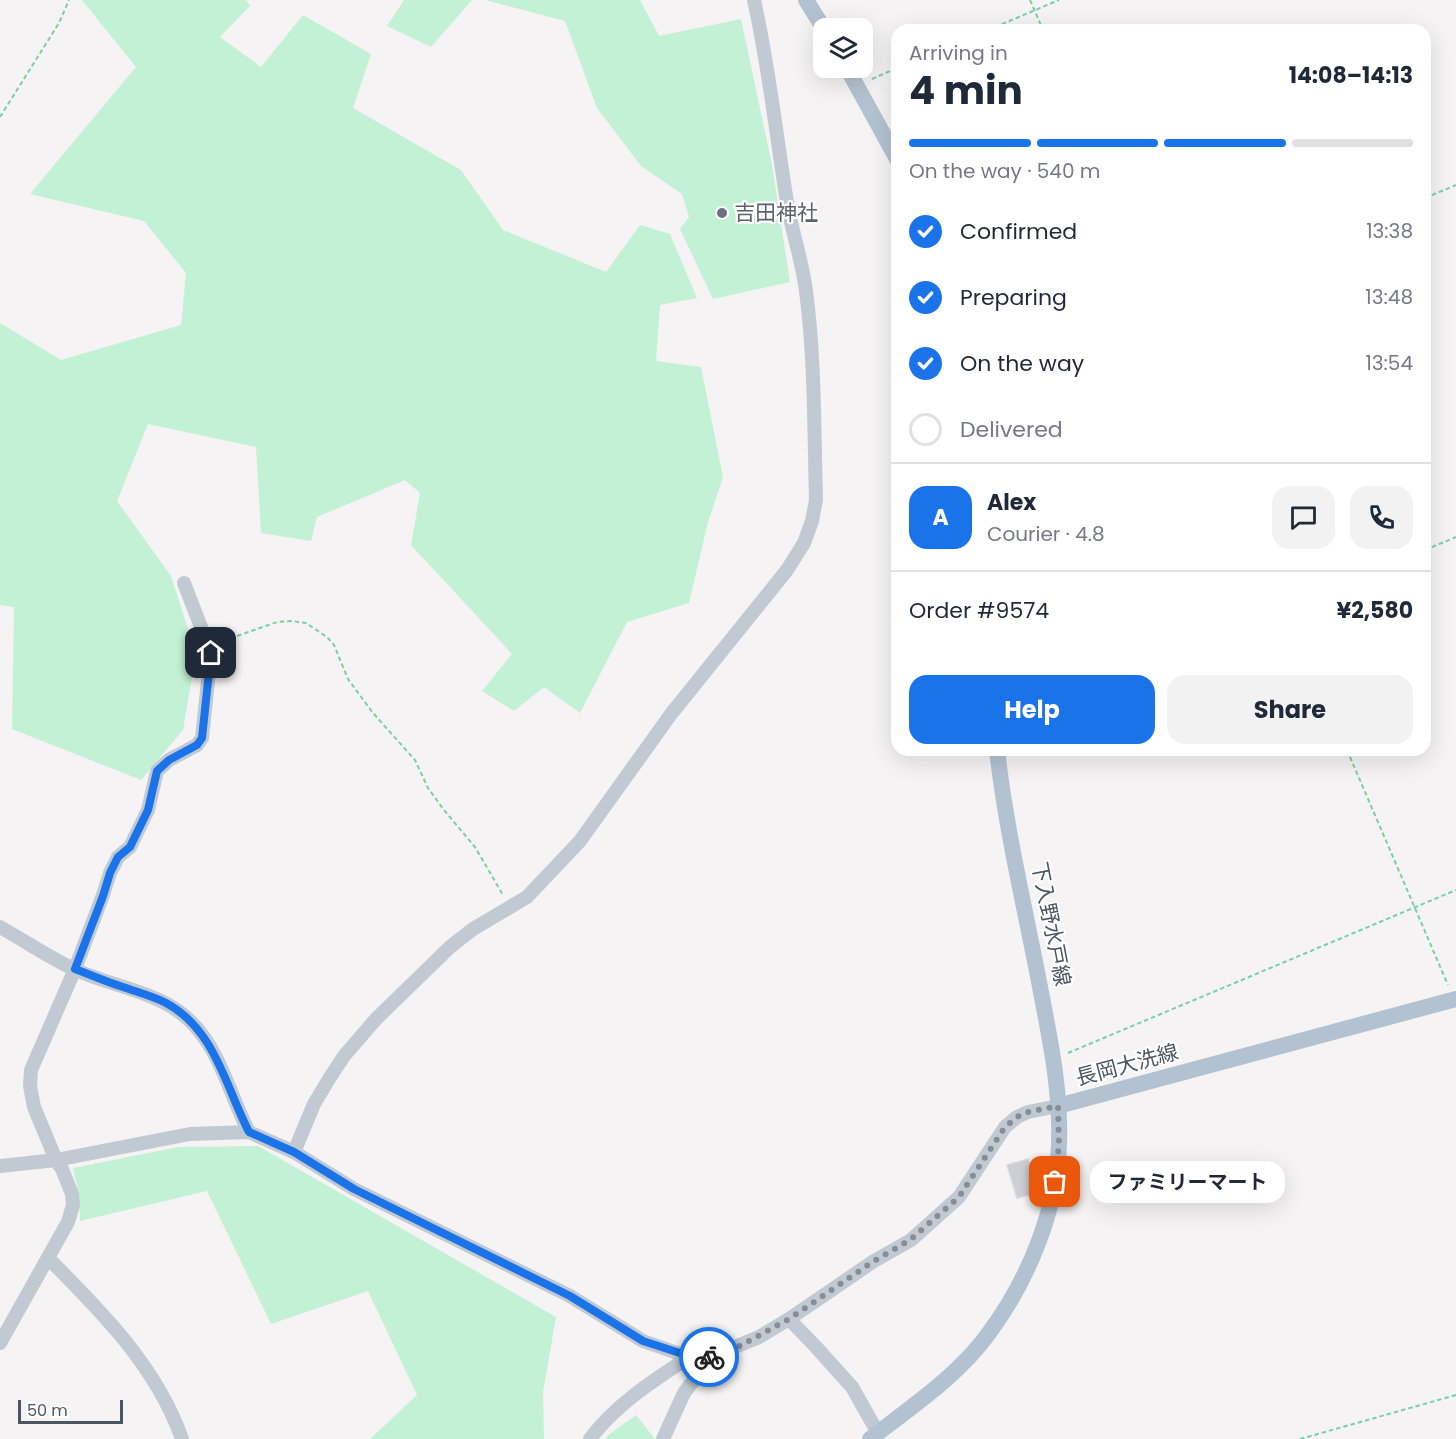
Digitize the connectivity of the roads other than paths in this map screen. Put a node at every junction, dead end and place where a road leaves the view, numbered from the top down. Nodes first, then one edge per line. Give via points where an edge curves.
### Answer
1 (754, 0) edge
2 (806, 0) edge
3 (817, 18) edge
4 (853, 78) edge
5 (891, 148) edge
6 (184, 583) dead end
7 (998, 756) edge
8 (0, 927) edge
9 (75, 969) junction
10 (1456, 999) edge
11 (1058, 1106) junction
12 (249, 1132) junction
13 (294, 1152) junction
14 (56, 1160) junction
15 (0, 1166) edge
16 (48, 1258) junction
17 (789, 1319) junction
18 (0, 1342) edge
19 (689, 1356) junction
20 (711, 1357) junction
21 (874, 1436) edge
22 (182, 1439) edge
23 (590, 1439) edge
24 (663, 1439) edge

1 - 13 street via 787,205 801,256 811,340 816,500 804,543 787,570 671,714 580,841 527,897 450,947 344,1056 314,1104
2 - 3 main road
4 - 5 main road
6 - 9 street via 211,653 202,738 157,771 148,810 130,847 118,857 110,873
7 - 11 main road, 下入野水戸線 via 1054,1059
8 - 9 street
9 - 12 street via 152,997 182,1013 208,1044
9 - 14 street via 31,1070 34,1107
10 - 11 main road, 長岡大洗線
11 - 17 street via 1017,1117 1005,1127 959,1197 938,1217 910,1240
11 - 21 main road, 長岡大洗線 via 1055,1182 1036,1248 1018,1287 988,1335 964,1361
12 - 13 street
12 - 14 street via 190,1134
13 - 19 street via 354,1189 570,1296 643,1341
14 - 15 street
14 - 16 street via 68,1180 73,1205
16 - 18 street
16 - 22 street via 130,1348 157,1387
17 - 20 street via 759,1337
17 - 21 street via 852,1387
19 - 20 street
19 - 23 street via 645,1387
20 - 24 street via 684,1393

